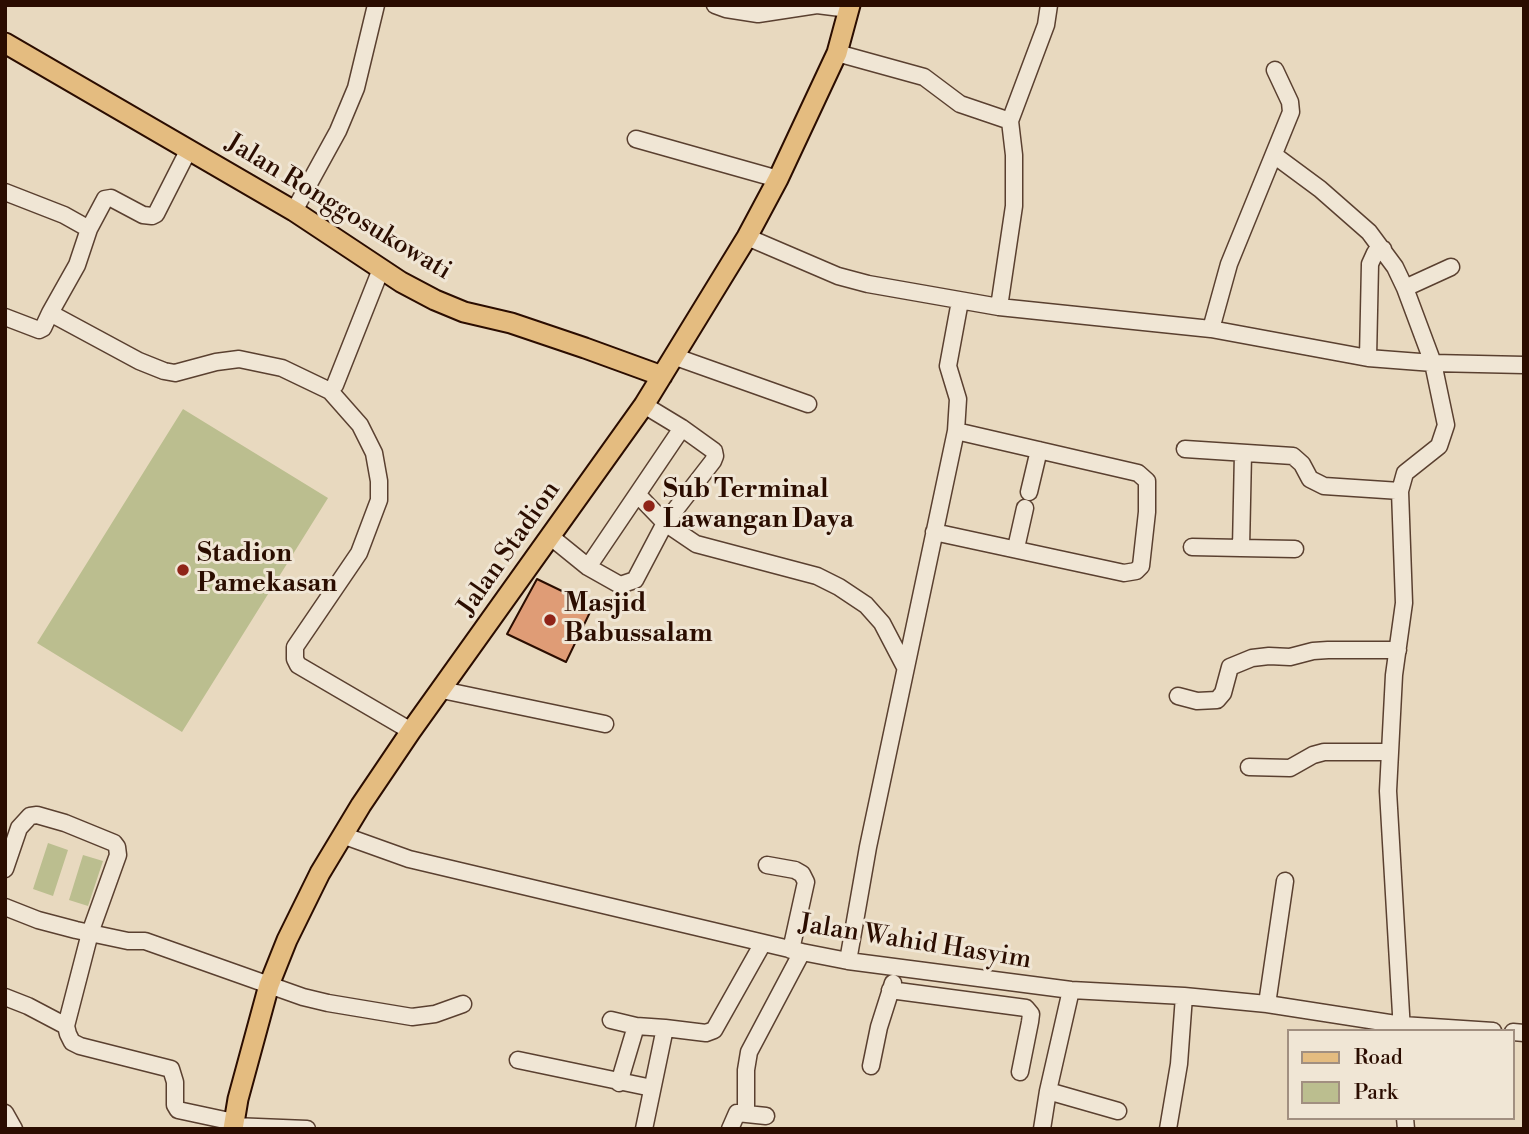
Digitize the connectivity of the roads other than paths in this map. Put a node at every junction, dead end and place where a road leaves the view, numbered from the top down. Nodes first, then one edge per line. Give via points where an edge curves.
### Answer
1 (376, 5) edge
2 (715, 5) edge
3 (1049, 5) edge
4 (850, 7) edge
5 (5, 43) edge
6 (837, 53) junction
7 (1275, 70) dead end
8 (1010, 121) junction
9 (636, 139) dead end
10 (189, 149) junction
11 (1274, 155) junction
12 (778, 179) junction
13 (5, 192) edge
14 (294, 211) junction
15 (89, 229) junction
16 (747, 237) junction
17 (1383, 249) junction
18 (1451, 267) dead end
19 (382, 270) junction
20 (1405, 288) junction
21 (960, 301) junction
22 (999, 307) junction
23 (50, 313) junction
24 (5, 317) edge
25 (1211, 329) junction
26 (673, 356) junction
27 (1368, 358) junction
28 (1433, 362) junction
29 (1524, 365) edge
30 (662, 376) junction
31 (330, 391) junction
32 (808, 404) dead end
33 (644, 405) junction
34 (682, 428) junction
35 (956, 431) junction
36 (1185, 449) dead end
37 (1039, 450) junction
38 (1243, 453) junction
39 (1400, 491) junction
40 (638, 495) junction
41 (665, 523) junction
42 (934, 532) junction
43 (551, 537) junction
44 (1192, 547) dead end
45 (1016, 548) junction
46 (1241, 548) junction
47 (1296, 549) dead end
48 (588, 567) junction
49 (1398, 650) junction
50 (905, 667) junction
51 (442, 690) junction
52 (1178, 696) dead end
53 (605, 724) dead end
54 (411, 731) junction
55 (1388, 752) junction
56 (1249, 767) dead end
57 (342, 835) junction
58 (767, 864) dead end
59 (5, 869) edge
60 (1284, 881) dead end
61 (5, 907) edge
62 (90, 933) junction
63 (763, 943) junction
64 (796, 951) junction
65 (848, 961) junction
66 (900, 968) junction
67 (269, 985) junction
68 (890, 990) junction
69 (1071, 990) junction
70 (1184, 996) junction
71 (5, 997) edge
72 (463, 1004) dead end
73 (1267, 1004) junction
74 (611, 1020) dead end
75 (636, 1026) junction
76 (66, 1027) junction
77 (665, 1028) junction
78 (1402, 1028) edge
79 (1432, 1029) edge
80 (518, 1060) dead end
81 (871, 1066) dead end
82 (1020, 1072) dead end
83 (619, 1083) junction
84 (652, 1088) junction
85 (1048, 1091) junction
86 (1118, 1111) dead end
87 (5, 1113) edge
88 (746, 1113) junction
89 (765, 1116) dead end
90 (234, 1126) edge
91 (14, 1129) edge
92 (307, 1129) edge
93 (644, 1129) edge
94 (730, 1129) edge
95 (1042, 1129) edge
96 (1168, 1129) edge

1 - 14 street via 356,88
2 - 4 street via 758,14 817,5
3 - 8 street via 1046,25
4 - 6 main road, Jalan Stadion
5 - 10 main road, Jalan Ronggosukowati
6 - 8 street via 924,77 960,104
6 - 12 main road, Jalan Stadion
7 - 11 street via 1291,112
8 - 22 street via 1014,206
9 - 12 street
10 - 14 main road, Jalan Ronggosukowati
10 - 15 street via 156,214 148,217 108,198
11 - 17 street via 1332,200
11 - 25 street via 1229,264
12 - 16 main road, Jalan Stadion
13 - 15 street
14 - 19 main road, Jalan Ronggosukowati
15 - 23 street via 77,265
16 - 21 street via 838,276
16 - 26 main road, Jalan Stadion
17 - 20 street
17 - 27 street via 1370,264
18 - 20 street
19 - 30 main road, Jalan Ronggosukowati via 464,312 511,323
19 - 31 street
20 - 28 street
21 - 22 street
21 - 35 street via 948,366 958,399
22 - 25 street
23 - 24 street via 39,330
23 - 31 street via 164,372 239,359 282,368
25 - 27 street
26 - 30 main road, Jalan Stadion
26 - 32 street
27 - 28 street
28 - 29 street
28 - 39 street via 1446,425 1444,436 1439,446 1405,473
30 - 33 main road, Jalan Stadion
31 - 54 street via 360,425 374,453 379,500 359,553 295,647 295,659 298,665
33 - 34 street
33 - 43 main road, Jalan Stadion
34 - 40 street
34 - 41 street via 715,456
35 - 37 street
35 - 42 street
36 - 38 street
37 - 45 street
37 - 45 street via 1138,473 1147,481 1141,566 1130,574
38 - 39 street via 1293,456 1310,479 1325,486
38 - 46 street
39 - 49 street via 1404,603
40 - 41 street
40 - 48 street
41 - 48 street via 629,584 620,585
41 - 50 street via 696,544 817,576 839,587 866,605 882,623
42 - 45 street
42 - 50 street
43 - 48 street
43 - 51 main road, Jalan Stadion
44 - 46 street
46 - 47 street
49 - 52 street via 1321,650 1252,658 1230,667 1217,700
49 - 55 street
50 - 65 street
51 - 53 street
51 - 54 main road, Jalan Stadion
54 - 57 main road, Jalan Stadion
55 - 56 street via 1324,752 1290,768
55 - 78 street
57 - 63 street, Jalan Wahid Hasyim via 409,859
57 - 67 main road, Jalan Stadion via 292,929
58 - 64 street via 795,870 806,882
59 - 62 street via 19,828 30,816 65,823 114,843 118,855
60 - 73 street
61 - 62 street
62 - 67 street via 145,941
62 - 76 street
63 - 64 street, Jalan Wahid Hasyim
63 - 77 street via 714,1030
64 - 65 street, Jalan Wahid Hasyim
64 - 88 street via 748,1052
65 - 66 street, Jalan Wahid Hasyim
66 - 68 street
66 - 69 street, Jalan Wahid Hasyim
67 - 72 street via 328,1003 412,1017
67 - 90 main road, Jalan Stadion
68 - 81 street
68 - 82 street via 1028,1009 1030,1022
69 - 70 street, Jalan Wahid Hasyim
69 - 85 street
70 - 73 street, Jalan Wahid Hasyim
70 - 96 street
71 - 76 street
73 - 78 street, Jalan Wahid Hasyim
74 - 75 street
75 - 77 street
75 - 83 street
76 - 90 street via 72,1042 80,1046 172,1069 178,1110
77 - 84 street
78 - 79 street, Jalan Wahid Hasyim
80 - 83 street
83 - 84 street
84 - 93 street
85 - 86 street
85 - 95 street
87 - 91 street
88 - 89 street
88 - 94 street via 737,1112
90 - 92 street

